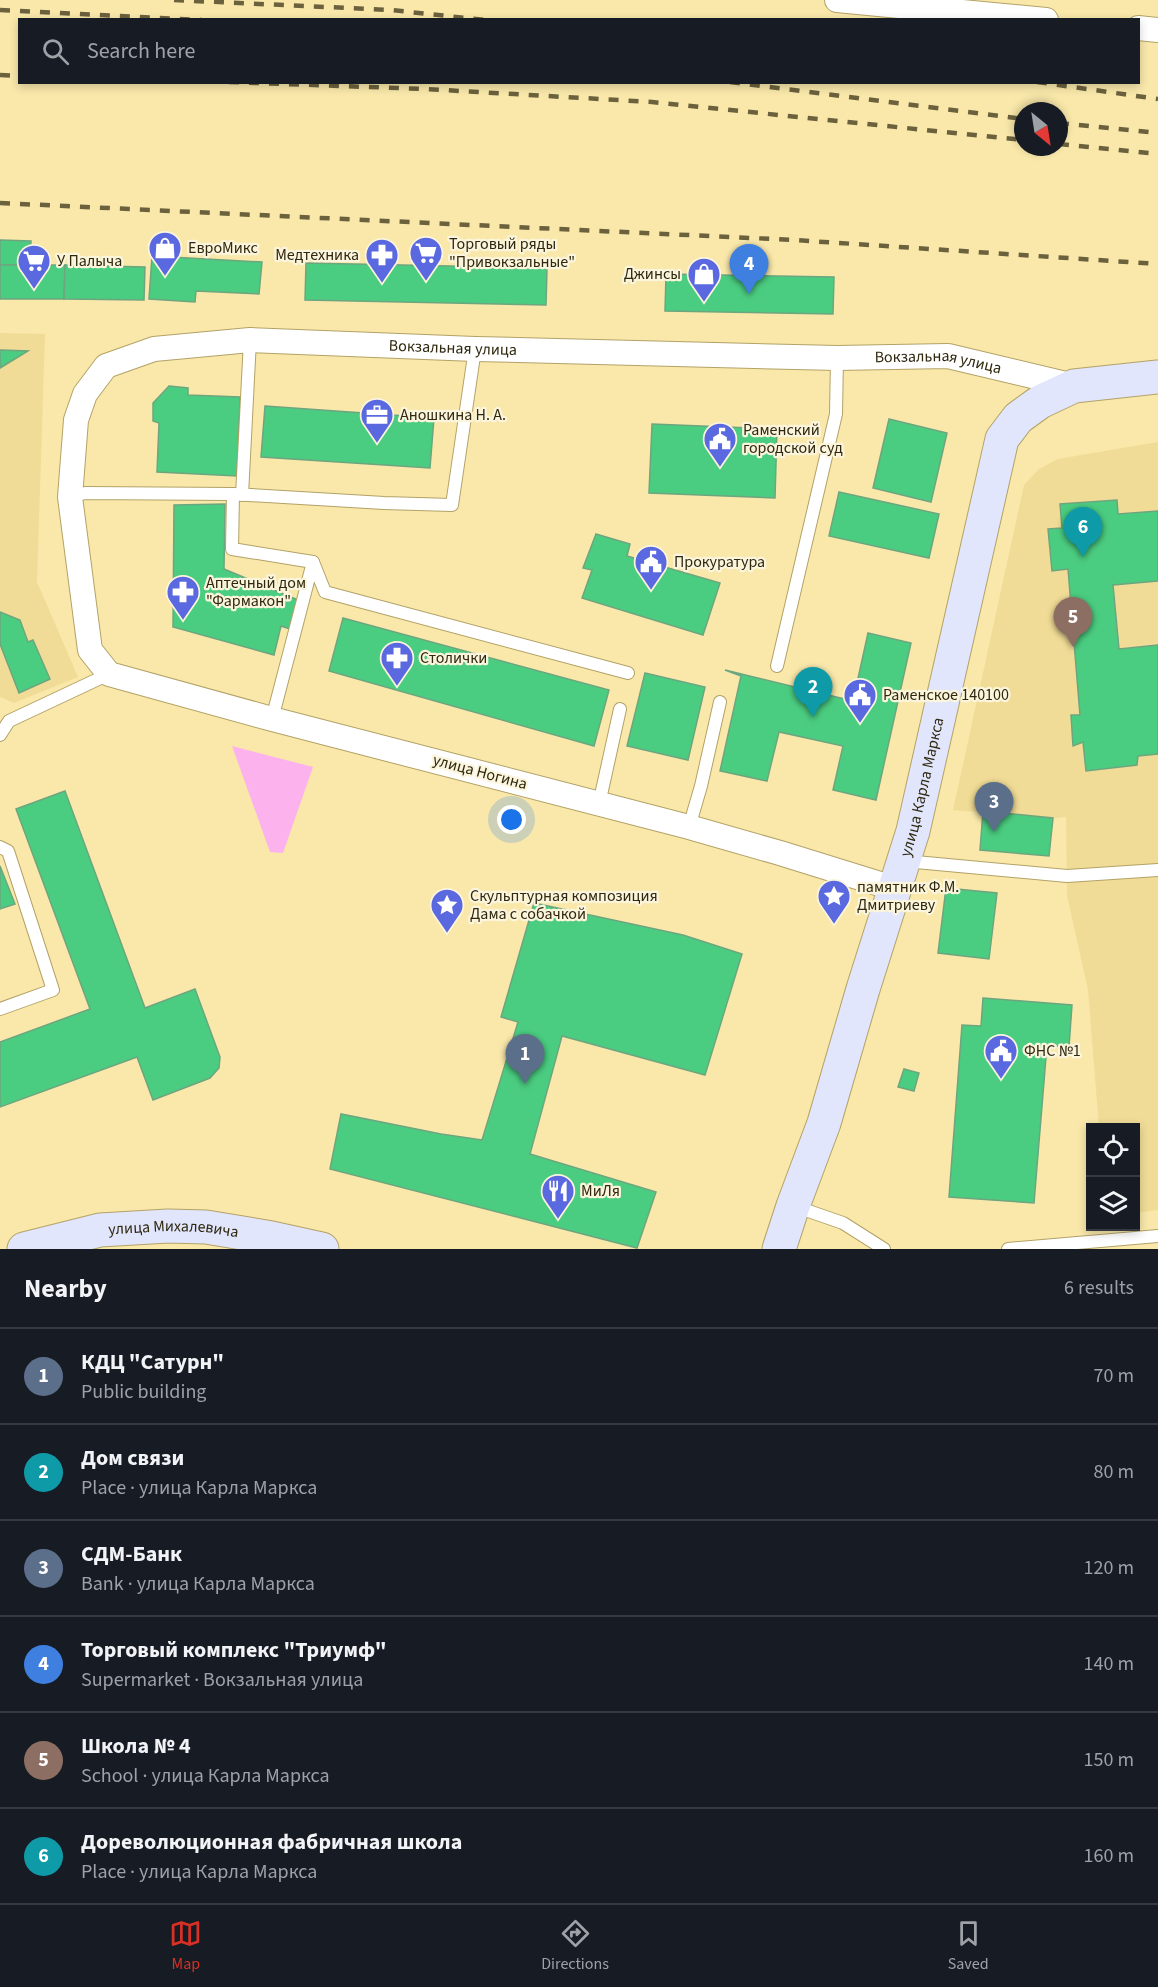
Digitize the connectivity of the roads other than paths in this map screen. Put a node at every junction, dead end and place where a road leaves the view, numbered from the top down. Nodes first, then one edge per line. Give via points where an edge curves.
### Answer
1 (837, 0) edge
2 (1025, 18) edge
3 (1140, 28) edge
4 (1158, 30) edge
5 (250, 340) junction
6 (475, 349) junction
7 (837, 358) junction
8 (1158, 376) edge
9 (1074, 386) junction
10 (238, 495) junction
11 (70, 497) junction
12 (313, 562) junction
13 (777, 666) dead end
14 (109, 674) junction
15 (628, 674) dead end
16 (720, 702) dead end
17 (620, 709) dead end
18 (272, 719) junction
19 (0, 735) edge
20 (599, 804) junction
21 (689, 827) junction
22 (0, 846) edge
23 (1158, 870) edge
24 (900, 875) junction
25 (0, 1009) edge
26 (792, 1206) junction
27 (1158, 1236) edge
28 (24, 1249) edge
29 (322, 1249) edge
30 (779, 1249) edge
31 (884, 1249) edge
32 (1008, 1249) edge

1 - 2 street
3 - 4 street
5 - 6 street, Вокзальная улица
5 - 10 lane
5 - 11 street, Вокзальная улица via 154,350 106,366 85,394 76,420
6 - 7 street, Вокзальная улица
6 - 10 lane via 452,505
7 - 9 street, Вокзальная улица via 948,356
7 - 13 lane via 836,414
8 - 9 main road, улица Карла Маркса
9 - 24 main road, улица Карла Маркса via 1018,418 1002,439
10 - 11 lane via 85,493
10 - 12 lane via 232,549
11 - 14 street, Вокзальная улица via 90,650
12 - 15 lane via 325,592
12 - 18 lane
14 - 18 street, улица Ногина
14 - 19 lane via 9,721
16 - 21 lane
17 - 20 lane
18 - 20 street, улица Ногина
20 - 21 street, улица Ногина
21 - 24 street, улица Ногина
22 - 25 lane via 8,851 53,990
23 - 24 lane via 1067,876
24 - 26 main road, улица Карла Маркса via 824,1123
26 - 30 main road, улица Карла Маркса
26 - 31 lane via 843,1223
27 - 32 lane
28 - 29 main road, улица Михалевича via 100,1230 168,1226 206,1227

